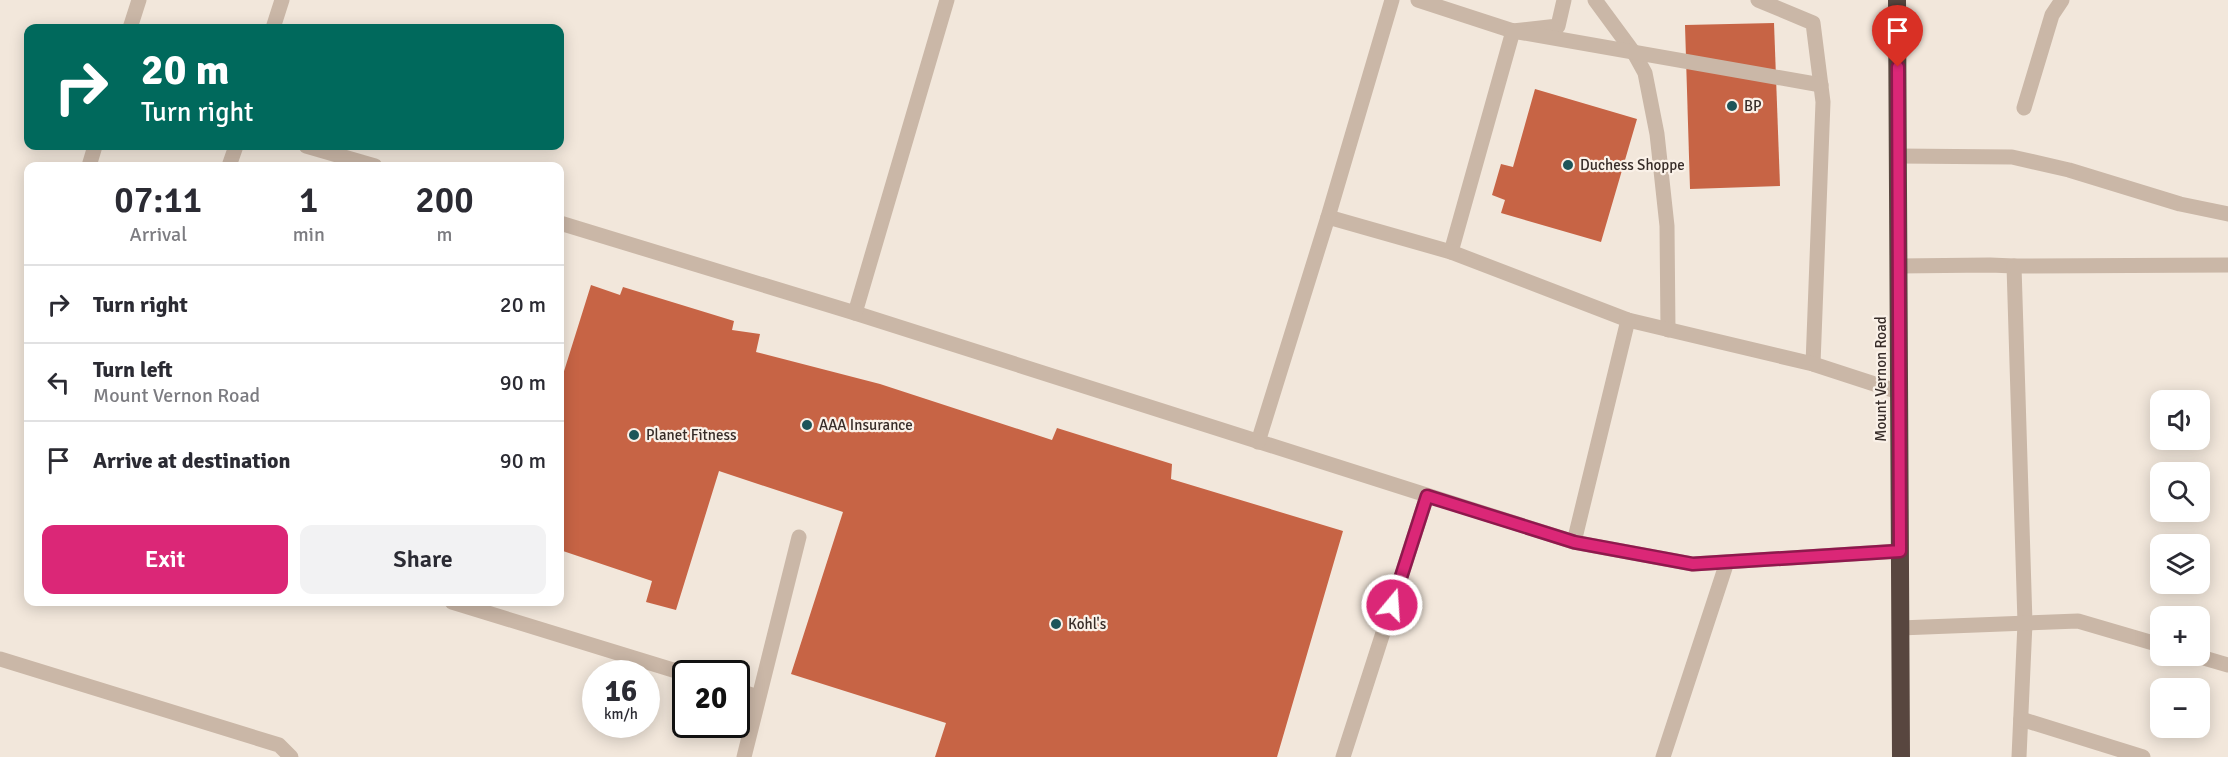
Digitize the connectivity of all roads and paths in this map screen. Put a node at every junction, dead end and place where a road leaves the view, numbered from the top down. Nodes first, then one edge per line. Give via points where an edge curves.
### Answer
1 (139, 0) edge
2 (282, 0) edge
3 (947, 0) edge
4 (1392, 0) edge
5 (1418, 0) edge
6 (1564, 0) edge
7 (1595, 0) edge
8 (1758, 0) edge
9 (1897, 0) edge
10 (2062, 0) edge
11 (131, 24) edge
12 (274, 24) edge
13 (1513, 31) junction
14 (1634, 53) junction
15 (1821, 85) junction
16 (2024, 108) dead end
17 (320, 150) edge
18 (1898, 156) junction
19 (361, 162) edge
20 (2228, 214) edge
21 (1328, 217) junction
22 (564, 224) edge
23 (1451, 252) junction
24 (2228, 265) edge
25 (1899, 266) junction
26 (2014, 266) junction
27 (855, 314) junction
28 (1628, 320) junction
29 (1668, 330) junction
30 (1813, 364) junction
31 (1899, 392) junction
32 (1258, 442) junction
33 (1427, 496) junction
34 (799, 537) dead end
35 (1574, 542) junction
36 (1900, 551) junction
37 (1727, 562) junction
38 (465, 606) edge
39 (2025, 623) junction
40 (1900, 628) junction
41 (2150, 642) edge
42 (0, 659) edge
43 (2210, 660) edge
44 (2228, 665) edge
45 (672, 670) edge
46 (750, 694) edge
47 (758, 697) junction
48 (2021, 719) junction
49 (291, 757) edge
50 (744, 757) edge
51 (1343, 757) edge
52 (1664, 757) edge
53 (1901, 757) edge
54 (2019, 757) edge
55 (2143, 757) edge

1 - 11 lane
2 - 12 lane
3 - 27 lane
4 - 21 lane
5 - 13 lane
6 - 13 lane via 1558,26
7 - 14 lane
8 - 15 lane via 1813,23
9 - 18 highway, Mount Vernon Road
10 - 16 lane via 2052,15
13 - 14 lane
13 - 23 lane
14 - 15 lane
14 - 29 lane via 1645,73 1657,134 1667,226
15 - 30 lane
17 - 19 lane
18 - 20 lane via 2012,157
18 - 25 highway, Mount Vernon Road
21 - 23 lane
21 - 32 lane
22 - 27 lane
23 - 28 lane
24 - 26 lane
25 - 26 lane
25 - 31 highway, Mount Vernon Road
26 - 39 lane
27 - 32 lane
28 - 29 lane
28 - 35 lane
29 - 30 lane
30 - 31 lane
31 - 36 highway, Mount Vernon Road
32 - 33 lane
33 - 35 lane
33 - 51 lane
34 - 47 lane
35 - 37 lane via 1693,564
36 - 37 lane
36 - 40 highway, Mount Vernon Road
37 - 52 lane
38 - 45 lane
39 - 40 lane
39 - 41 lane via 2078,621
39 - 48 lane
40 - 53 highway, Mount Vernon Road
42 - 49 lane via 279,745
43 - 44 lane
46 - 47 lane
47 - 50 lane
48 - 54 lane
48 - 55 lane

